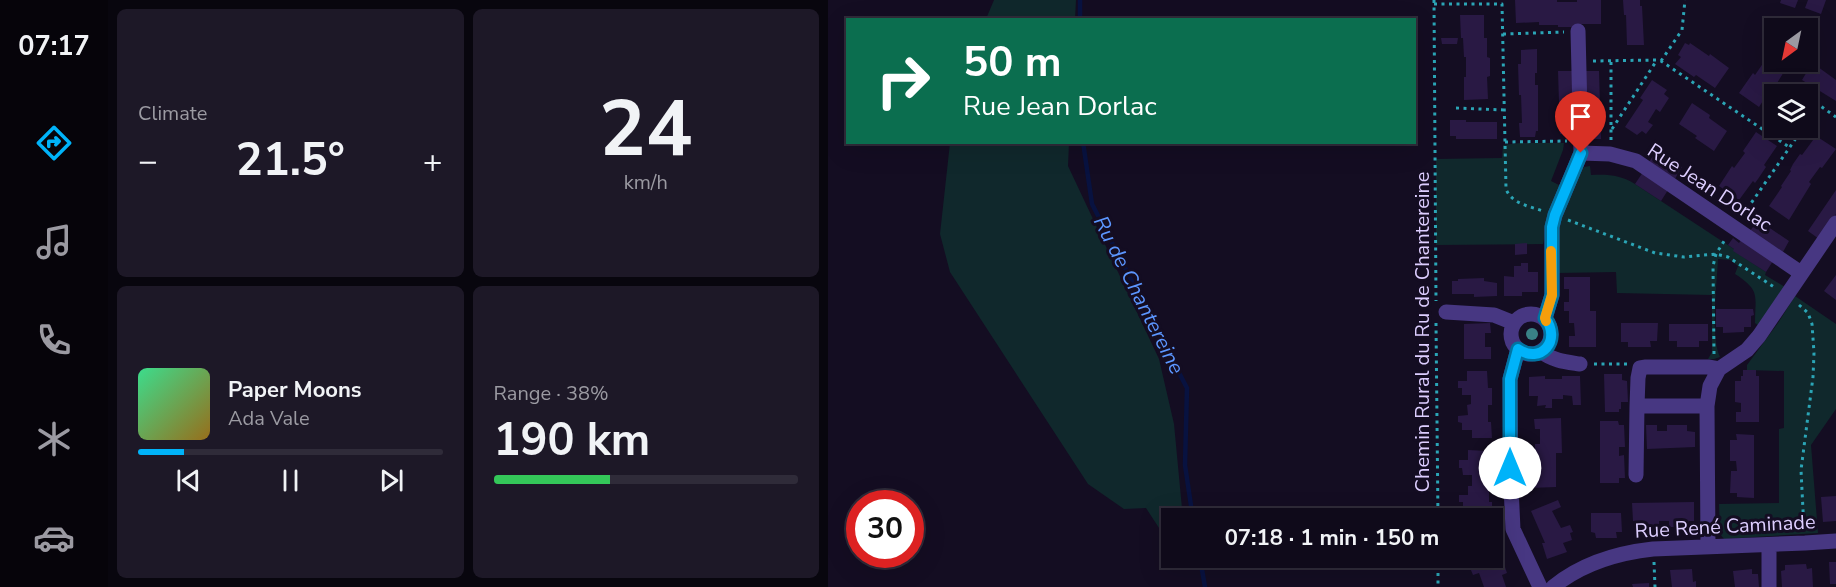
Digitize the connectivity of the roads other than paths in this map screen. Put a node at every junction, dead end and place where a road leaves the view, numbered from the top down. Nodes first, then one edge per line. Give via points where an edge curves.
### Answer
1 (1578, 31) road end
2 (1581, 147) junction
3 (1836, 223) edge
4 (1801, 273) junction
5 (1440, 314) road end
6 (1545, 318) junction
7 (1514, 323) junction
8 (1518, 349) junction
9 (1542, 352) junction
10 (1580, 364) road end
11 (1717, 369) junction
12 (1637, 405) junction
13 (1707, 406) junction
14 (1636, 475) dead end
15 (1836, 541) edge
16 (1768, 545) junction
17 (1708, 547) junction
18 (1540, 587) edge
19 (1553, 587) edge
20 (1769, 587) edge

1 - 2 street
2 - 4 street, Rue Jean Dorlac via 1625,157 1646,167
2 - 6 street via 1552,227 1552,295
3 - 4 street
4 - 11 street via 1747,350
5 - 7 street via 1494,315
6 - 7 street via 1524,315
6 - 9 street via 1552,336
7 - 8 street via 1511,337
8 - 9 street via 1530,354
8 - 18 street via 1510,379 1513,529
9 - 10 street
11 - 12 street via 1640,368
11 - 13 street
12 - 13 street
12 - 14 street
13 - 17 street
15 - 16 street, Rue René Caminade
16 - 17 street, Rue René Caminade
16 - 20 street
17 - 19 street, Rue René Caminade via 1616,555 1566,576

